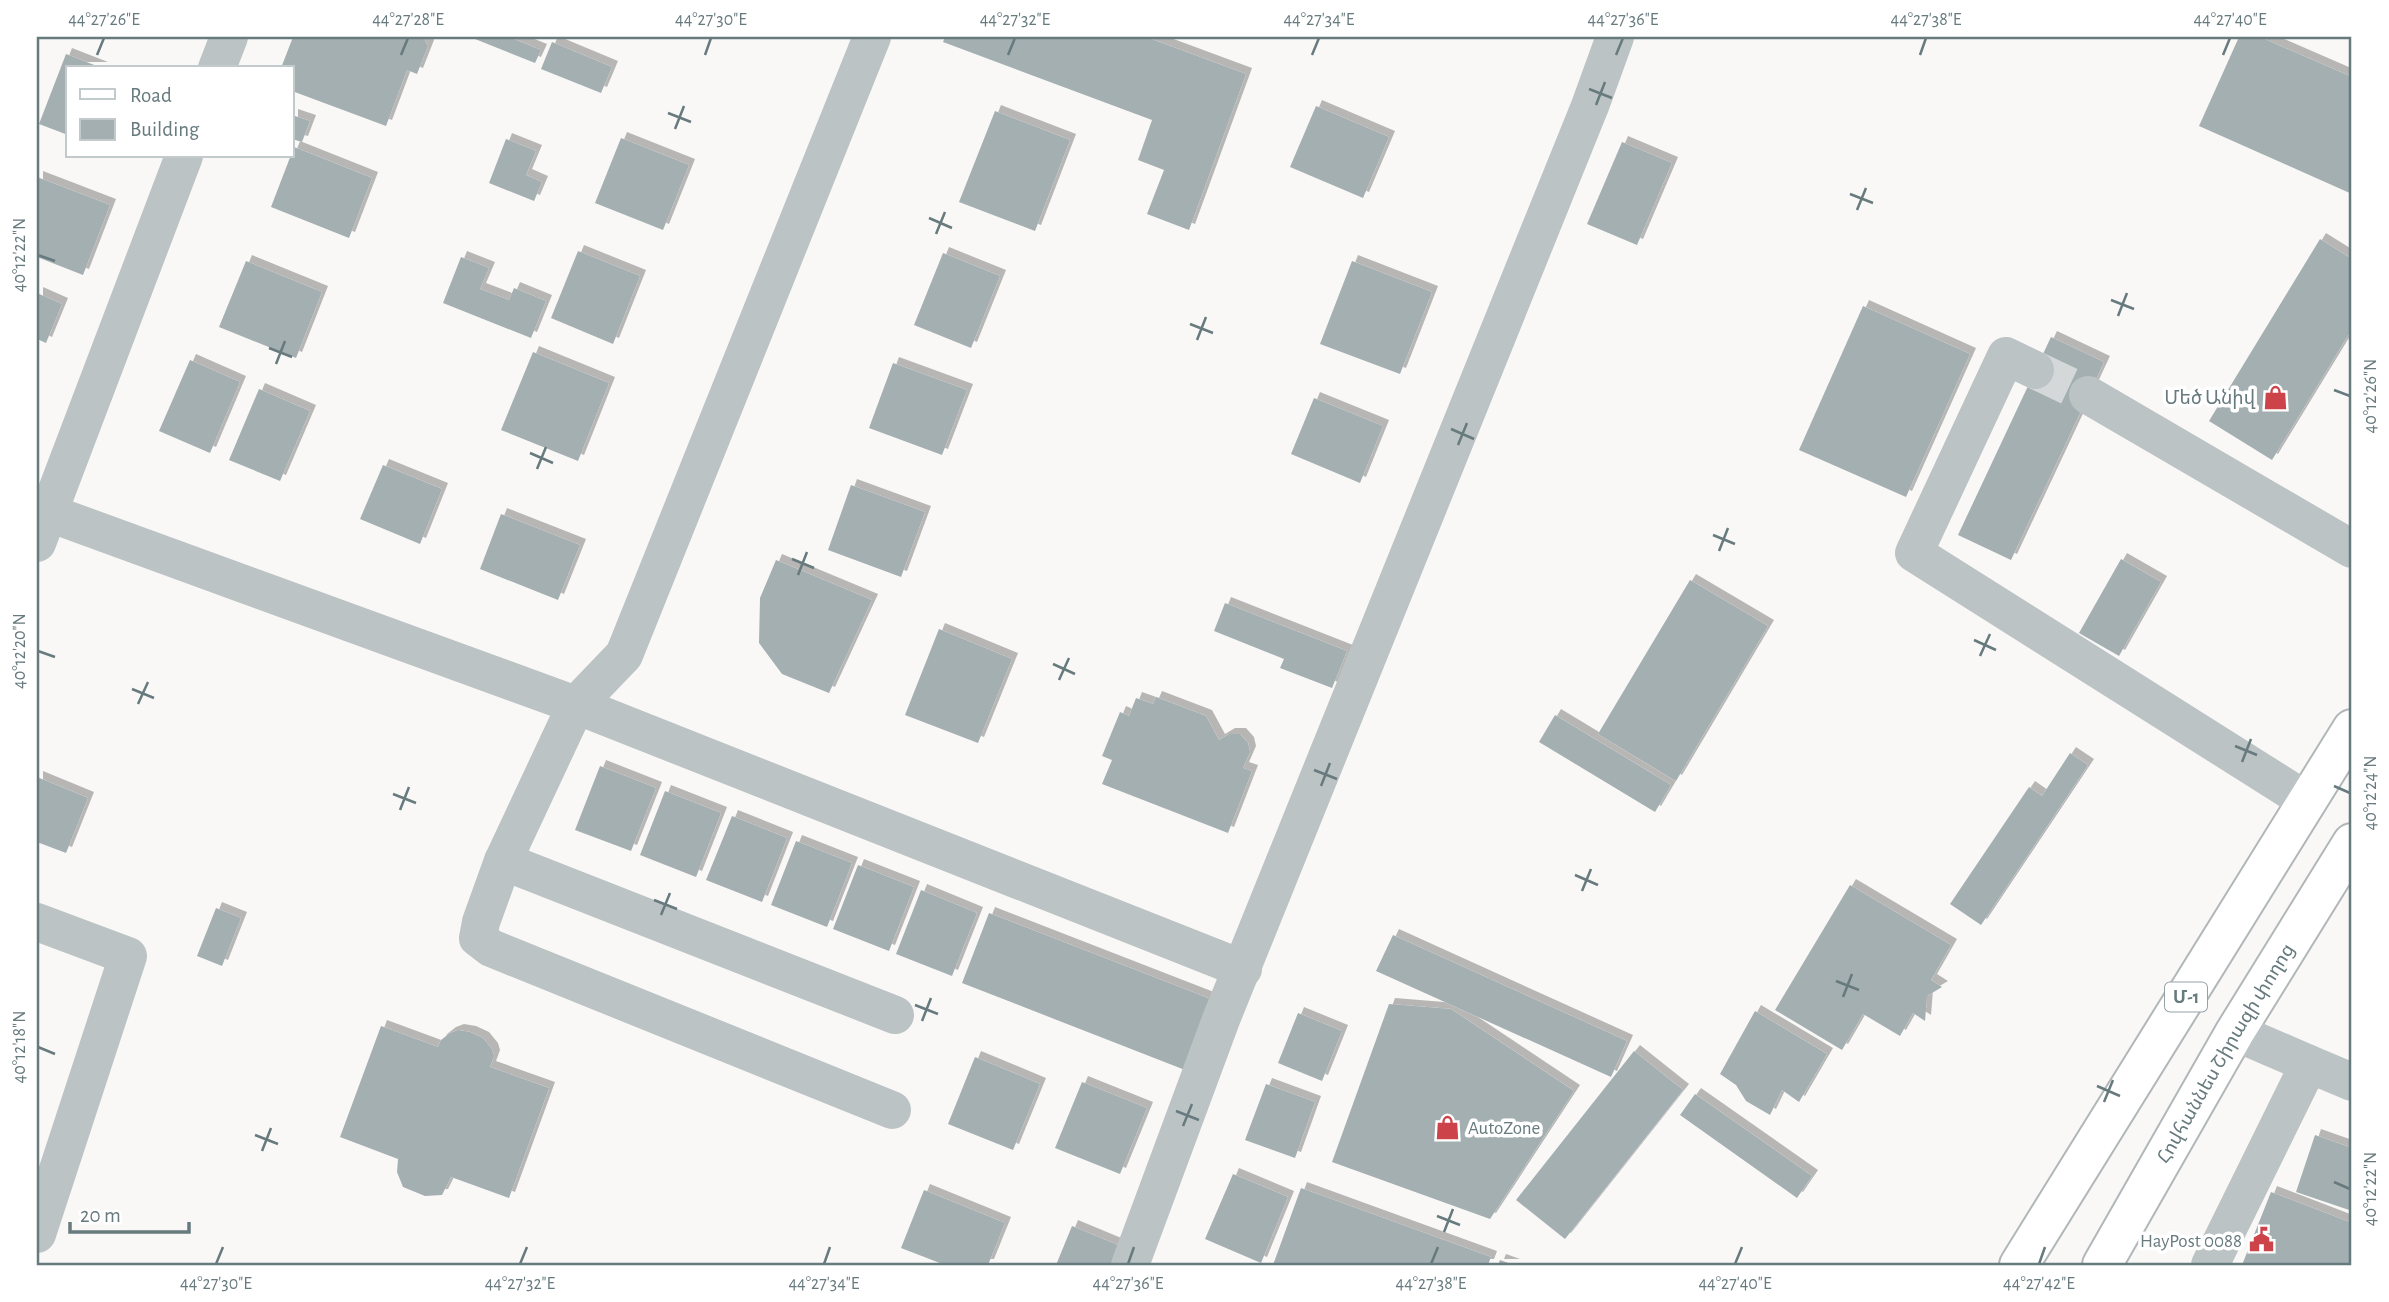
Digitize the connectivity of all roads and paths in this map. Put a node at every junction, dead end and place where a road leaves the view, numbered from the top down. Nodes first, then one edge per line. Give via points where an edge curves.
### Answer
1 (229, 37) edge
2 (872, 37) edge
3 (1615, 37) edge
4 (218, 66) edge
5 (183, 158) edge
6 (2035, 370) tunnel mouth
7 (2088, 395) tunnel mouth
8 (43, 528) edge
9 (2352, 549) edge
10 (576, 705) junction
11 (2352, 729) edge
12 (2307, 801) junction
13 (2352, 843) edge
14 (503, 861) junction
15 (37, 922) edge
16 (1243, 969) junction
17 (895, 1015) dead end
18 (2235, 1032) junction
19 (2309, 1064) junction
20 (2352, 1082) edge
21 (892, 1110) dead end
22 (37, 1234) edge
23 (1130, 1265) edge
24 (2020, 1265) edge
25 (2102, 1265) edge
26 (2210, 1265) edge

1 - 4 street
2 - 10 street via 624,655
3 - 16 street
5 - 8 street
6 - 12 street via 2006,356 1914,553
7 - 9 street
8 - 10 street
10 - 14 street
10 - 16 street
11 - 12 main road, Մ-1
12 - 24 main road, Մ-1
13 - 18 main road, Հովհաննես Շիրազի փողոց
14 - 17 street
14 - 21 street via 478,938 491,948
15 - 22 street via 128,956
16 - 23 street
18 - 19 street
18 - 25 main road, Հովհաննես Շիրազի փողոց
19 - 20 street
19 - 26 street

